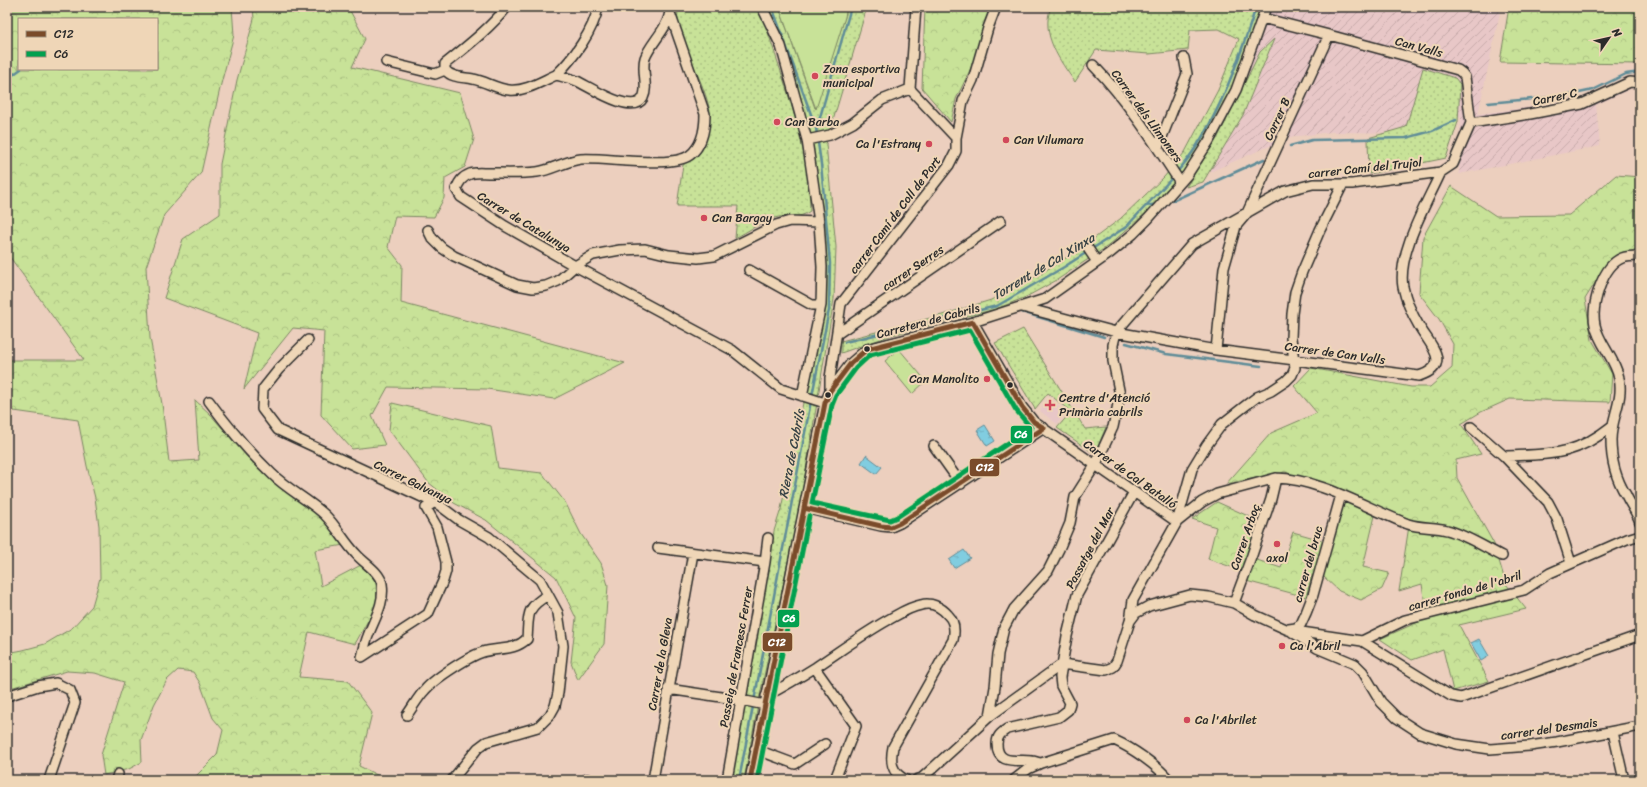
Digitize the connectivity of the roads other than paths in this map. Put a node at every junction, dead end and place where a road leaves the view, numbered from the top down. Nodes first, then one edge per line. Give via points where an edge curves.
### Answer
1 (507, 7) edge
2 (598, 7) edge
3 (762, 7) edge
4 (916, 7) edge
5 (996, 7) edge
6 (1266, 7) edge
7 (670, 10) edge
8 (1262, 18) junction
9 (1329, 34) junction
10 (1184, 58) dead end
11 (386, 62) dead end
12 (1093, 65) dead end
13 (445, 70) junction
14 (556, 75) junction
15 (1640, 83) edge
16 (910, 89) junction
17 (1471, 123) junction
18 (956, 138) junction
19 (814, 139) junction
20 (1158, 147) junction
21 (1441, 172) junction
22 (1179, 182) junction
23 (1343, 184) junction
24 (1247, 213) junction
25 (1001, 221) dead end
26 (819, 222) junction
27 (428, 230) dead end
28 (1087, 247) dead end
29 (1640, 256) edge
30 (1095, 258) junction
31 (575, 266) junction
32 (749, 270) dead end
33 (821, 305) junction
34 (1022, 307) junction
35 (973, 322) junction
36 (1116, 332) junction
37 (837, 334) junction
38 (308, 340) dead end
39 (1216, 350) junction
40 (1294, 359) junction
41 (830, 391) junction
42 (804, 396) junction
43 (209, 401) dead end
44 (822, 402) junction
45 (1612, 426) junction
46 (1471, 427) dead end
47 (1044, 428) junction
48 (934, 446) dead end
49 (1504, 456) junction
50 (1096, 464) junction
51 (1276, 478) junction
52 (961, 484) junction
53 (1134, 492) junction
54 (1341, 495) junction
55 (433, 503) junction
56 (804, 508) junction
57 (1177, 522) junction
58 (1640, 522) edge
59 (1640, 535) edge
60 (768, 538) dead end
61 (658, 548) dead end
62 (693, 553) junction
63 (1502, 556) dead end
64 (765, 562) junction
65 (1571, 564) junction
66 (548, 595) junction
67 (1234, 603) junction
68 (1130, 621) junction
69 (1288, 630) junction
70 (1640, 635) edge
71 (1362, 641) junction
72 (1062, 664) junction
73 (815, 668) junction
74 (668, 689) junction
75 (9, 695) edge
76 (744, 700) junction
77 (764, 702) junction
78 (7, 704) edge
79 (407, 715) dead end
80 (990, 716) junction
81 (1640, 726) edge
82 (1613, 732) junction
83 (824, 744) dead end
84 (755, 750) junction
85 (1041, 763) junction
86 (49, 780) edge
87 (452, 780) edge
88 (653, 780) edge
89 (727, 780) edge
90 (750, 780) edge
91 (838, 780) edge
92 (906, 780) edge
93 (916, 780) edge
94 (1014, 780) edge
95 (1169, 780) edge
96 (1624, 780) edge

1 - 13 street via 477,39 445,64
2 - 14 street via 597,15 582,43
3 - 19 street via 781,46
4 - 16 street
5 - 18 street, carrer Camí de Coll de Port via 973,80 963,101
6 - 8 street, Carretera de Cabrils
7 - 14 street via 663,29 647,52 643,63 646,90 642,99 635,104 622,103 575,80
7 - 31 street, Carrer de Catalunya via 705,114 705,129 690,155 666,162 581,159 541,171 470,174 460,180 456,189 471,205
8 - 9 street, Can Valls
8 - 22 street, Carretera de Cabrils via 1230,103 1209,141 1187,175
9 - 17 street, Can Valls via 1462,73 1465,77
9 - 24 street, Carrer B
10 - 20 street via 1187,74
11 - 13 street via 435,74
12 - 20 street, Carrer dels Llimoners via 1111,84
13 - 14 street via 450,75 475,79 509,90 535,85
15 - 17 street, Carrer C via 1630,82 1582,104
16 - 18 street
16 - 19 street via 882,100 853,123 830,135
17 - 21 street via 1453,164
18 - 37 street, carrer Camí de Coll de Port via 956,151 949,165 841,304
19 - 26 street
20 - 22 street, Carrer dels Llimoners
21 - 23 street, carrer Camí del Trujol
21 - 40 street, Carrer de Can Valls via 1407,247 1402,276 1410,309 1436,353 1434,368 1419,376
22 - 30 street, Carretera de Cabrils via 1133,234
23 - 24 street, carrer Camí del Trujol via 1313,184 1285,191
23 - 40 street via 1320,230 1295,292 1291,338
24 - 36 street, carrer Camí del Trujol via 1192,244
24 - 39 street via 1236,226 1224,268
25 - 37 street, carrer Serres
26 - 31 street via 790,221 776,225 714,256 698,258 645,250 620,250 593,255
26 - 33 street
27 - 31 street via 432,238 454,256 517,285 533,288 546,286 558,281
28 - 30 street
29 - 45 street via 1622,258 1610,267 1596,298 1595,326 1614,363 1620,386 1619,402
30 - 34 street, Carretera de Cabrils via 1045,298
31 - 42 street, Carrer de Catalunya via 732,350 781,389
32 - 33 street via 812,305
33 - 42 street
34 - 35 street, Carretera de Cabrils
34 - 36 street, Carrer de Can Valls
35 - 41 street, Carretera de Cabrils via 868,349 851,363
35 - 47 street, Carrer de Cal Batalló via 1022,407 1034,422
36 - 39 street, Carrer de Can Valls
36 - 50 street via 1113,361 1120,395 1118,410
37 - 41 street, carrer Camí de Coll de Port
38 - 55 street, Carrer Galvanya via 263,389 262,409 278,430
39 - 40 street, Carrer de Can Valls
40 - 57 street via 1292,375 1286,381 1256,397 1222,424 1206,446 1192,468
41 - 44 street, Carretera de Cabrils
42 - 44 street, Carrer de Catalunya
43 - 55 street via 231,430 272,474 326,516 356,555 378,576 382,583 382,599 362,656 428,614 446,571 437,527 426,508
44 - 56 street, Carretera de Cabrils
45 - 49 street via 1599,436 1569,451
45 - 58 street via 1612,455 1617,477
46 - 49 street
47 - 50 street, Carrer de Cal Batalló
47 - 52 street
48 - 52 street
49 - 65 street via 1552,507
50 - 53 street, Carrer de Cal Batalló
50 - 80 street via 1072,504 1070,523 1060,549 1040,581 1014,609 1004,628
51 - 54 street, Carrer de Cal Batalló via 1316,485
51 - 57 street, Carrer de Cal Batalló via 1217,494 1202,502
51 - 67 street, Carrer Arboç via 1252,556
52 - 56 street via 891,527
53 - 57 street, Carrer de Cal Batalló
53 - 72 street, Passatge del Mar via 1077,595
54 - 63 street, Carrer de Cal Batalló via 1409,524 1447,530 1475,541
54 - 69 street, carrer del bruc via 1306,613 1301,624
55 - 66 street, Carrer Galvanya via 489,537 536,576
56 - 77 street, Carretera de Cabrils
57 - 68 street via 1132,600
59 - 65 street, carrer fondo de l'abril
60 - 64 street, Passeig de Francesc Ferrer
61 - 62 street
62 - 64 street
62 - 74 street, Carrer de la Gleva
64 - 76 street, Passeig de Francesc Ferrer
65 - 71 street, carrer fondo de l'abril via 1550,573 1524,590 1405,620
66 - 79 street via 537,601 529,611 527,639 521,645 510,649 486,651 444,674 425,690
66 - 87 street, Carrer Galvanya via 558,613 563,646 555,706 538,726 486,742
67 - 68 street via 1190,596 1148,606 1136,613
67 - 69 street
68 - 72 street via 1113,667 1106,670
69 - 71 street
69 - 82 street, carrer del Desmais via 1317,648 1355,664 1381,702 1397,718 1420,733 1456,744 1490,749 1557,742
70 - 71 street via 1462,698 1451,696
72 - 80 street
72 - 85 street, Passatge del Mar via 1061,686 1070,703 1068,710 1059,716 1007,729 997,739 999,754 1005,759
73 - 77 street
73 - 91 street via 856,726 837,774
73 - 92 street via 868,631 906,610 922,604 933,604 950,617 954,624 953,640 892,752 892,768
74 - 76 street
74 - 88 street, Carrer de la Gleva
75 - 78 street
75 - 86 street via 56,683 70,690 75,703
76 - 77 street
76 - 89 street, Passeig de Francesc Ferrer
77 - 84 street, Carretera de Cabrils
80 - 93 street via 922,778
81 - 82 street
82 - 96 street, carrer del Desmais
83 - 84 street via 794,764
84 - 90 street, Carretera de Cabrils
85 - 94 street
85 - 95 street via 1114,740 1160,770

